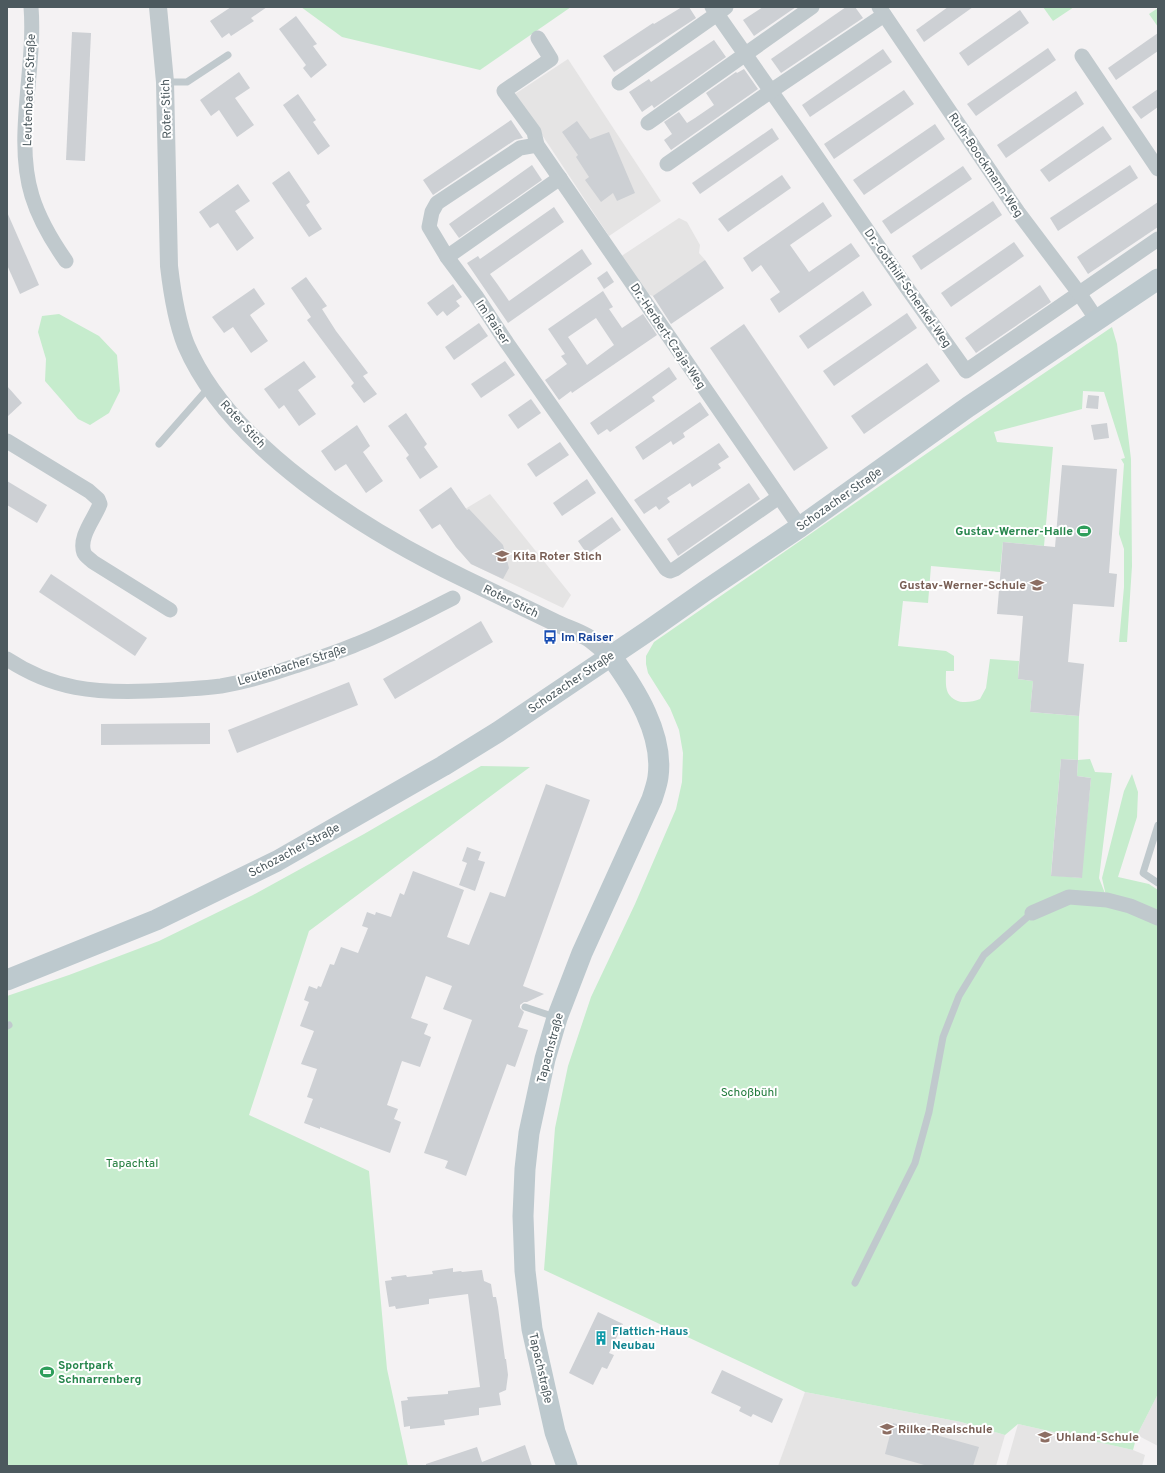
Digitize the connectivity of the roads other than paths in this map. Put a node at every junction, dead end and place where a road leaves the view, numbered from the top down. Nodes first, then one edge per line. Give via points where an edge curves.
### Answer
1 (30, 7) edge
2 (158, 7) edge
3 (812, 7) edge
4 (718, 9) edge
5 (881, 11) edge
6 (538, 38) dead end
7 (745, 54) junction
8 (228, 55) dead end
9 (1082, 56) dead end
10 (165, 82) junction
11 (619, 83) dead end
12 (773, 90) junction
13 (648, 123) dead end
14 (537, 145) junction
15 (666, 164) dead end
16 (1158, 168) edge
17 (560, 178) junction
18 (1158, 239) edge
19 (447, 257) junction
20 (66, 261) dead end
21 (1158, 279) edge
22 (1079, 293) junction
23 (1097, 320) junction
24 (210, 386) junction
25 (7, 441) edge
26 (159, 444) dead end
27 (779, 497) junction
28 (800, 527) junction
29 (453, 598) dead end
30 (170, 610) dead end
31 (610, 656) junction
32 (7, 660) edge
33 (1158, 825) edge
34 (1158, 883) edge
35 (1032, 914) joint
36 (1158, 918) edge
37 (7, 980) edge
38 (525, 1007) dead end
39 (557, 1018) junction
40 (855, 1283) dead end
41 (567, 1466) edge

1 - 20 street, Leutenbacher Straße via 32,32 25,133 27,173 37,210
2 - 10 street, Roter Stich
3 - 7 street
4 - 7 street, Dr.-Gotthilf-Schenkel-Weg
4 - 11 street, Dr.-Gotthilf-Schenkel-Weg
5 - 12 street
5 - 22 street, Ruth-Boockmann-Weg via 1018,212
6 - 14 street, Dr.-Herbert-Czaja-Weg via 551,59 504,91 534,132
7 - 12 street, Dr.-Gotthilf-Schenkel-Weg
7 - 13 street
8 - 10 lane via 187,82
9 - 16 street
10 - 24 street, Roter Stich via 169,266 172,295 186,343 198,369
12 - 15 street
12 - 22 street, Dr.-Gotthilf-Schenkel-Weg via 906,288 966,371
14 - 17 street, Dr.-Herbert-Czaja-Weg
14 - 19 street, Im Raiser via 520,148 437,204 429,226
17 - 19 street
17 - 27 street, Dr.-Herbert-Czaja-Weg
18 - 22 street
19 - 27 street, Im Raiser via 670,572
21 - 23 main road, Schozacher Straße
22 - 23 street, Ruth-Boockmann-Weg
23 - 28 main road, Schozacher Straße via 968,407
24 - 26 lane
24 - 31 street, Roter Stich via 236,421 266,450 356,518 432,563 587,637
25 - 30 street via 98,499 100,504 97,513 85,534 84,553 93,562
27 - 28 street, Dr.-Herbert-Czaja-Weg
28 - 31 main road, Schozacher Straße
29 - 32 street, Leutenbacher Straße via 347,648 270,674 205,688 111,692 72,687 37,676
31 - 37 main road, Schozacher Straße via 443,766 277,861 156,920
31 - 39 main road, Tapachstraße via 630,682 646,714 656,745 658,777 652,798 582,953
33 - 34 lane via 1143,873
35 - 36 street via 1069,897 1107,900
35 - 40 lane via 984,955 959,996 943,1036 929,1112 915,1163
38 - 39 lane
39 - 41 main road, Tapachstraße via 529,1133 523,1216 525,1271 532,1329 556,1432

